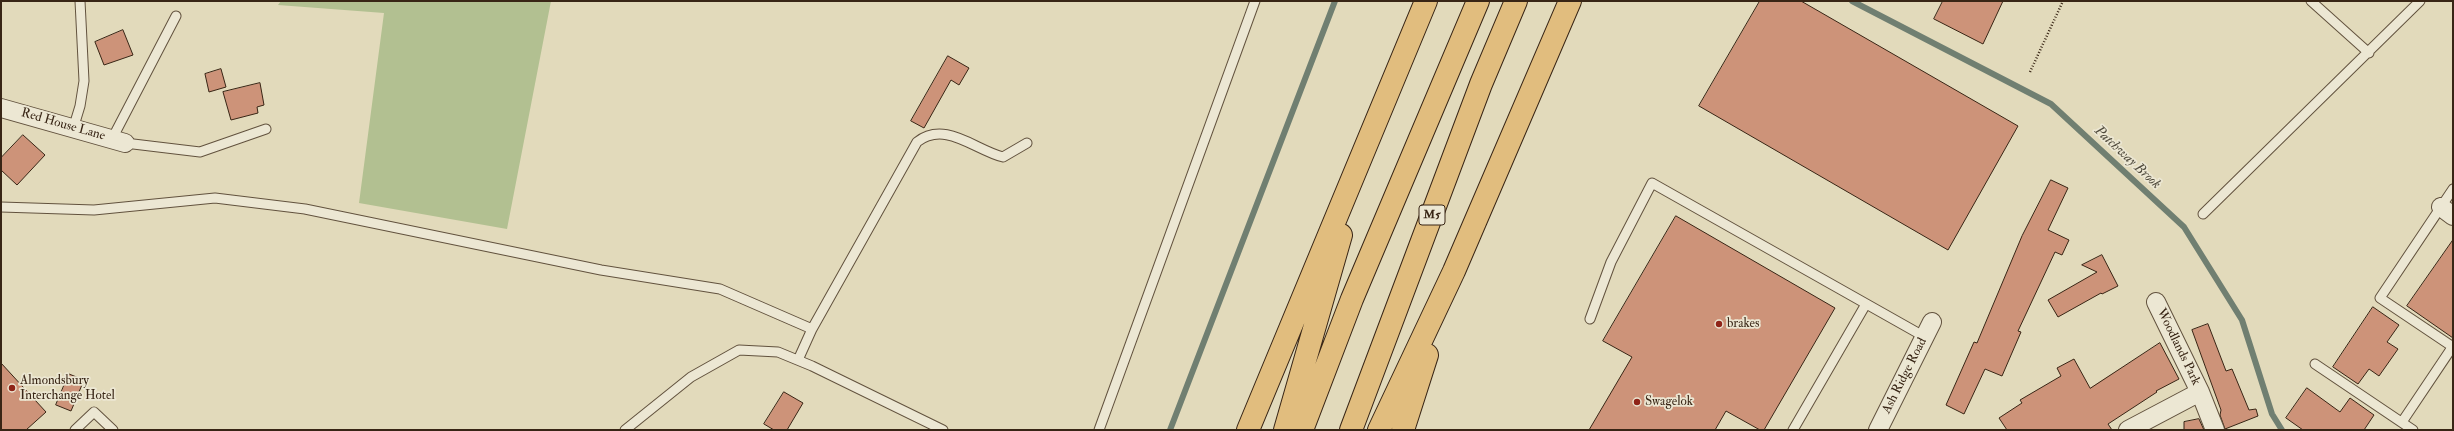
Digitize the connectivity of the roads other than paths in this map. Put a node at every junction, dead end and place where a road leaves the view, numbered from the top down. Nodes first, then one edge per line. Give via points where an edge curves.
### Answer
1 (80, 1) edge
2 (1255, 1) edge
3 (1426, 1) edge
4 (1478, 1) edge
5 (1516, 1) edge
6 (1570, 1) edge
7 (2312, 1) edge
8 (2420, 1) edge
9 (176, 16) dead end
10 (2369, 52) junction
11 (1, 108) edge
12 (1373, 127) junction
13 (73, 129) junction
14 (266, 129) dead end
15 (118, 141) junction
16 (1027, 143) dead end
17 (2453, 189) edge
18 (1, 207) edge
19 (2447, 211) edge
20 (2202, 214) dead end
21 (1454, 271) junction
22 (2156, 302) dead end
23 (1866, 304) junction
24 (1590, 319) dead end
25 (812, 329) junction
26 (1928, 330) joint
27 (2453, 346) edge
28 (798, 360) junction
29 (2315, 364) dead end
30 (2200, 392) junction
31 (2402, 422) junction
32 (2156, 423) edge
33 (75, 430) edge
34 (113, 430) edge
35 (625, 430) edge
36 (943, 430) edge
37 (1100, 430) edge
38 (1248, 430) edge
39 (1285, 430) edge
40 (1302, 430) edge
41 (1351, 430) edge
42 (1379, 430) edge
43 (1403, 430) edge
44 (1793, 430) edge
45 (1878, 430) edge
46 (2128, 430) edge
47 (2215, 430) edge
48 (2413, 430) edge

1 - 13 lane via 84,81
2 - 37 lane
3 - 12 highway
4 - 40 highway via 1352,299
5 - 41 highway, M5 via 1481,84
6 - 21 highway
7 - 10 lane
8 - 10 lane
9 - 15 lane
10 - 20 lane
11 - 13 street, Red House Lane
12 - 38 highway
12 - 39 highway
13 - 15 street, Red House Lane
14 - 15 lane via 200,152 179,152
16 - 25 lane via 1003,157 949,135 924,136 917,142
17 - 19 lane
18 - 25 lane via 94,210 215,198 305,209 601,270 720,289
19 - 27 lane via 2380,298
21 - 42 highway
21 - 43 highway
22 - 30 street, Woodlands Park
23 - 24 lane via 1652,183 1611,262
23 - 26 lane
23 - 44 lane
25 - 28 lane
26 - 45 street, Ash Ridge Road
27 - 31 lane
28 - 35 lane via 778,352 739,350 691,377
28 - 36 lane
29 - 31 lane
30 - 32 street, Woodlands Park
30 - 47 street, Woodlands Park
31 - 48 lane
32 - 46 street, Woodlands Park
33 - 34 lane via 94,412

